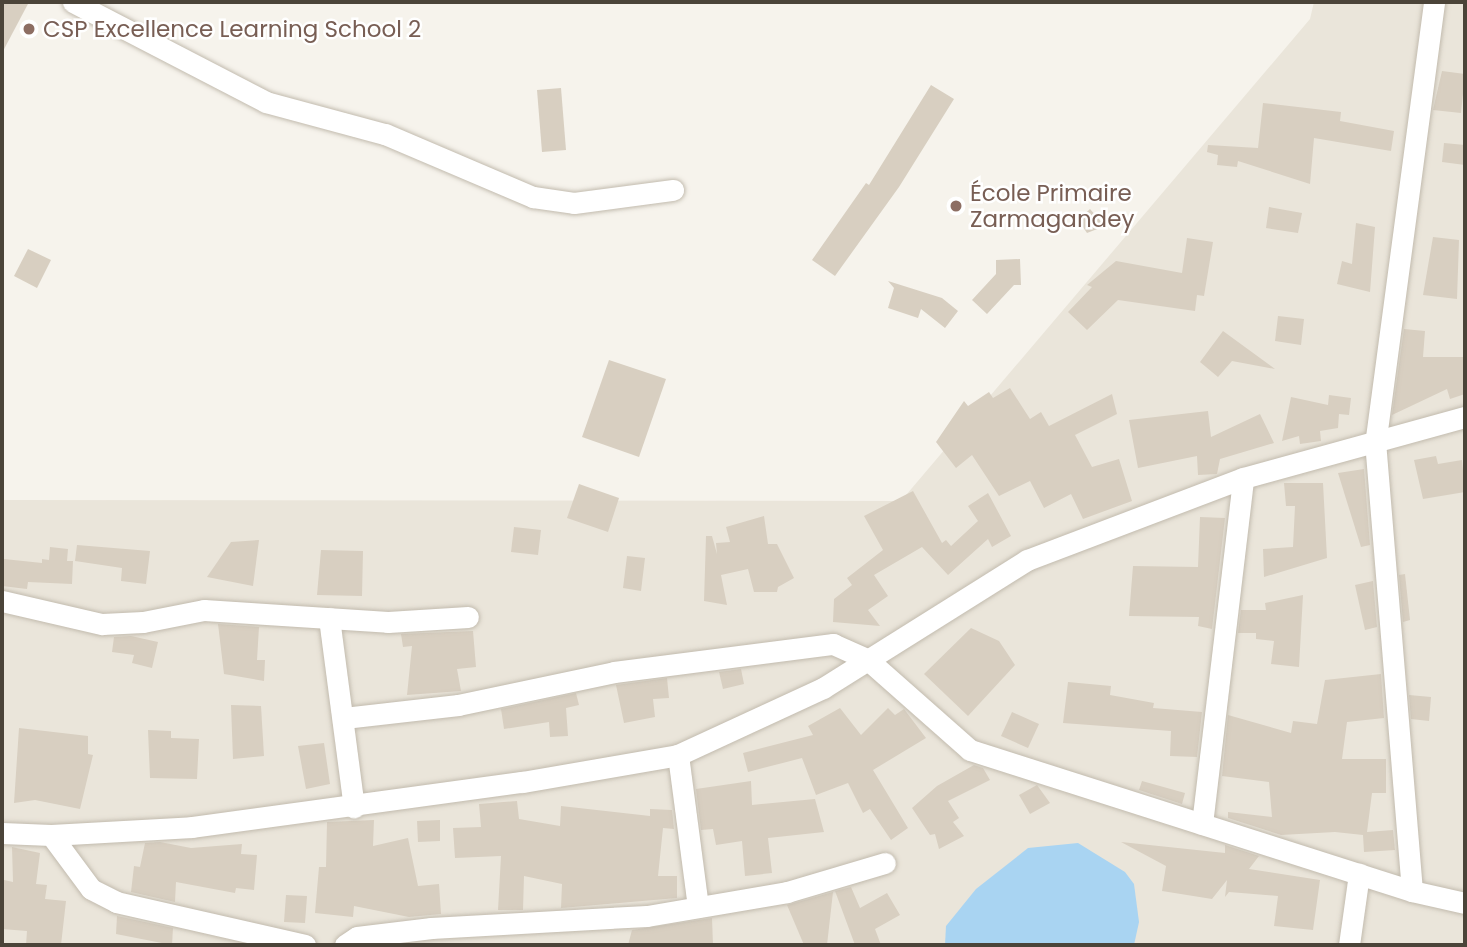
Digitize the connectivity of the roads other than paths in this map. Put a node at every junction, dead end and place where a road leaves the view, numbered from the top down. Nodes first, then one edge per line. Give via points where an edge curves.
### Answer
1 (73, 2) edge
2 (1434, 2) edge
3 (673, 190) dead end
4 (1465, 417) edge
5 (1374, 445) junction
6 (1243, 478) junction
7 (2, 601) edge
8 (468, 617) dead end
9 (329, 618) junction
10 (867, 659) junction
11 (344, 718) junction
12 (678, 755) junction
13 (354, 807) junction
14 (1202, 824) junction
15 (2, 833) edge
16 (51, 835) junction
17 (885, 863) dead end
18 (1359, 873) junction
19 (1412, 891) junction
20 (1465, 903) edge
21 (698, 906) junction
22 (305, 945) edge
23 (345, 945) edge
24 (1349, 945) edge

1 - 3 street via 266,103 385,134 533,197 574,203
2 - 5 street
4 - 5 street
5 - 6 street
5 - 19 street
6 - 10 street via 1027,560
6 - 14 street
7 - 9 street via 102,624 143,622 204,610
8 - 9 street via 388,622
9 - 11 street
10 - 11 street via 832,644 812,646 614,672 458,705
10 - 12 street via 823,688
10 - 14 street via 970,750
11 - 13 street
12 - 13 street
12 - 21 street
13 - 16 street via 192,827
14 - 18 street
15 - 16 street
16 - 22 street via 91,889 116,902
17 - 21 street via 787,892
18 - 19 street
18 - 24 street
19 - 20 street
21 - 23 street via 647,916 373,934

